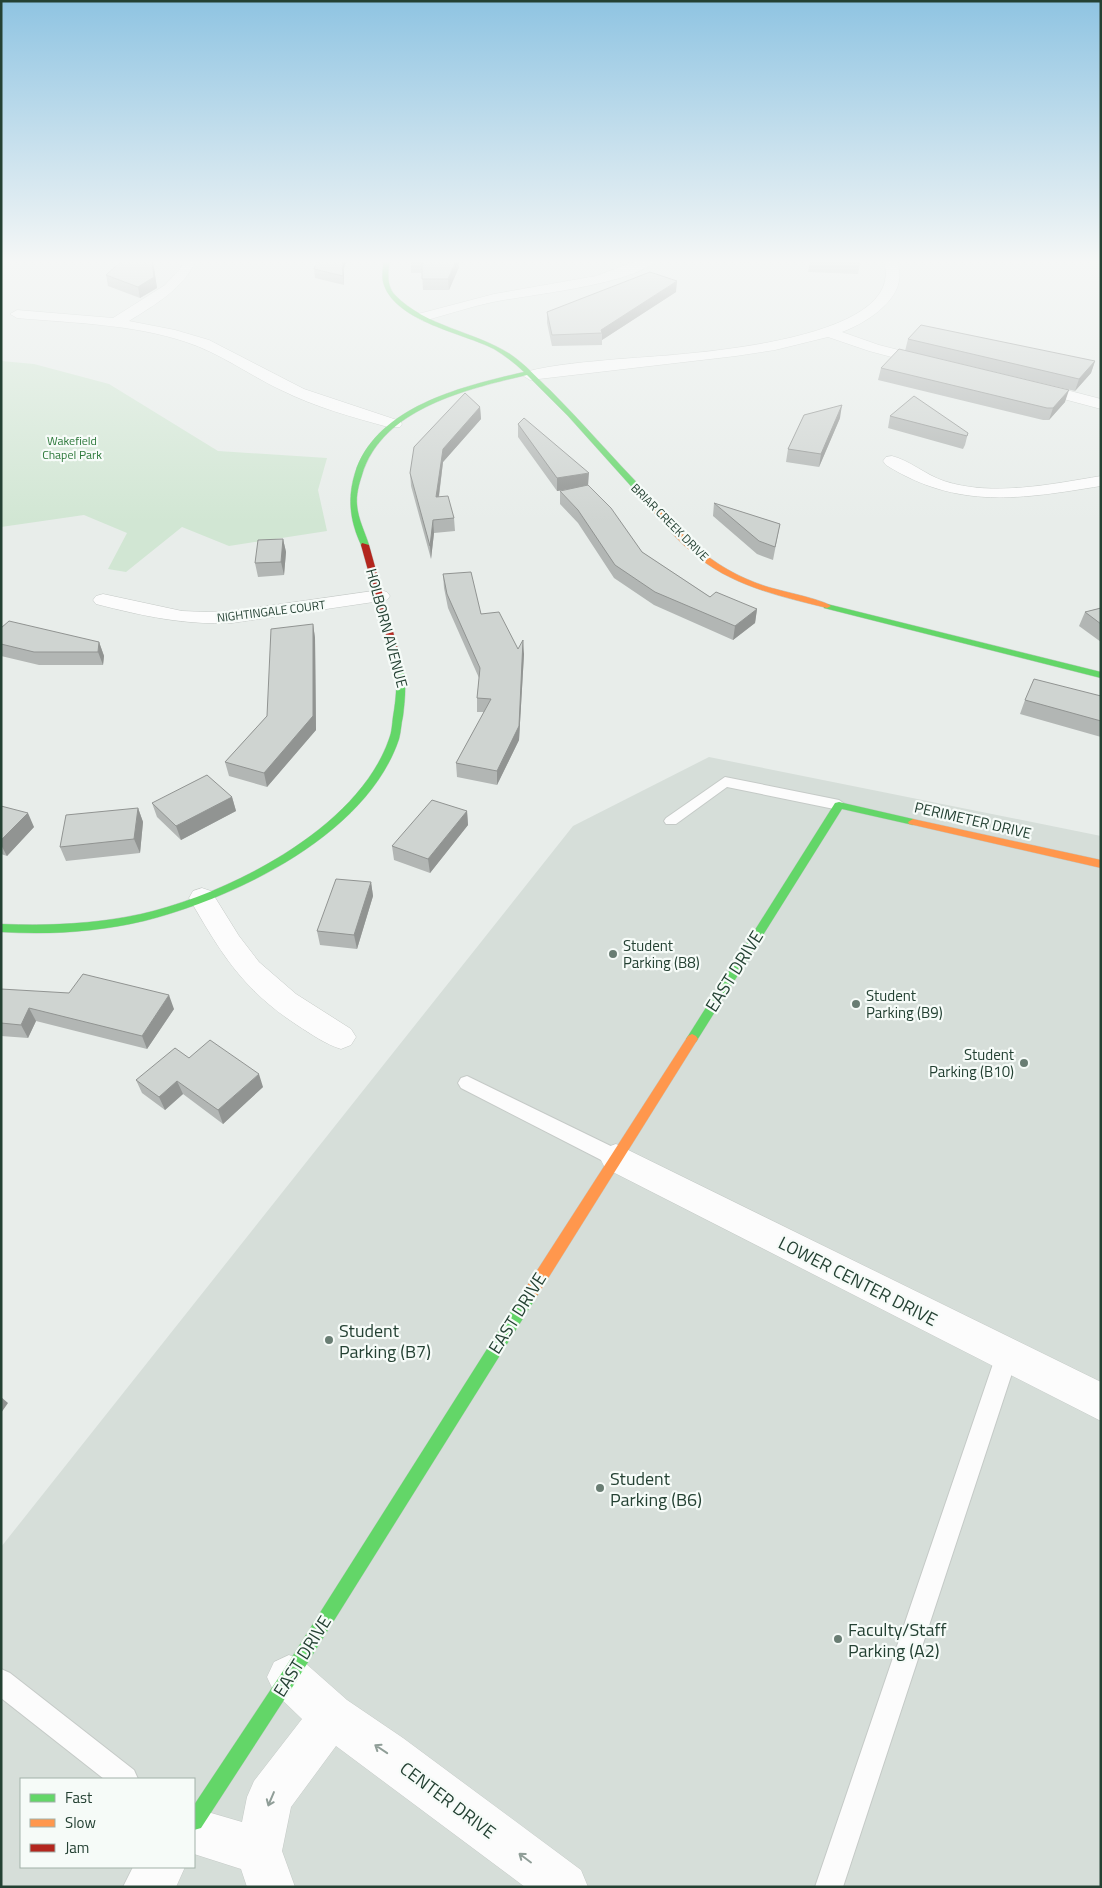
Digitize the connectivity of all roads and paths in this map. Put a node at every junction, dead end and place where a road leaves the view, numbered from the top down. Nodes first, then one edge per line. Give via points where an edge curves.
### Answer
1 (211, 347) edge
2 (497, 347) edge
3 (764, 347) edge
4 (873, 347) edge
5 (944, 366) edge
6 (529, 374) junction
7 (1019, 384) edge
8 (1101, 404) edge
9 (394, 424) junction
10 (892, 461) dead end
11 (1101, 480) edge
12 (380, 596) junction
13 (103, 600) dead end
14 (1101, 675) edge
15 (839, 805) junction
16 (670, 821) dead end
17 (1101, 864) edge
18 (202, 898) junction
19 (1, 928) edge
20 (341, 1037) dead end
21 (467, 1083) dead end
22 (616, 1158) junction
23 (1007, 1355) junction
24 (1101, 1402) edge
25 (289, 1677) junction
26 (1, 1682) edge
27 (331, 1716) junction
28 (124, 1778) edge
29 (195, 1819) edge
30 (195, 1832) edge
31 (160, 1868) edge
32 (265, 1869) edge
33 (147, 1887) edge
34 (564, 1887) edge
35 (829, 1887) edge

1 - 9 street via 289,388
2 - 6 street, BRIAR CREEK DRIVE
3 - 6 street, HOLBORN AVENUE
4 - 5 street
6 - 9 street, HOLBORN AVENUE via 443,397
6 - 14 street, BRIAR CREEK DRIVE via 698,553 727,573 777,593
7 - 8 street
9 - 12 street, HOLBORN AVENUE via 363,457 353,488 353,504
10 - 11 street via 906,472 938,486 979,493 1030,492
12 - 13 street, NIGHTINGALE COURT via 206,618 182,617
12 - 18 street, HOLBORN AVENUE via 404,693 402,719 393,746 378,773 358,799 328,828 248,878
15 - 16 lane via 725,782
15 - 17 street, PERIMETER DRIVE
15 - 22 street, EAST DRIVE
18 - 19 street, HOLBORN AVENUE via 163,912 118,922 68,929
18 - 20 street via 239,957 267,988
21 - 22 lane
22 - 23 street, LOWER CENTER DRIVE
22 - 25 street, EAST DRIVE
23 - 24 street, LOWER CENTER DRIVE
23 - 35 lane
25 - 27 street, CENTER DRIVE
25 - 29 street, EAST DRIVE
26 - 28 lane
27 -> 32 street via 270,1797
34 -> 27 street, CENTER DRIVE
30 - 32 street
31 - 33 street

